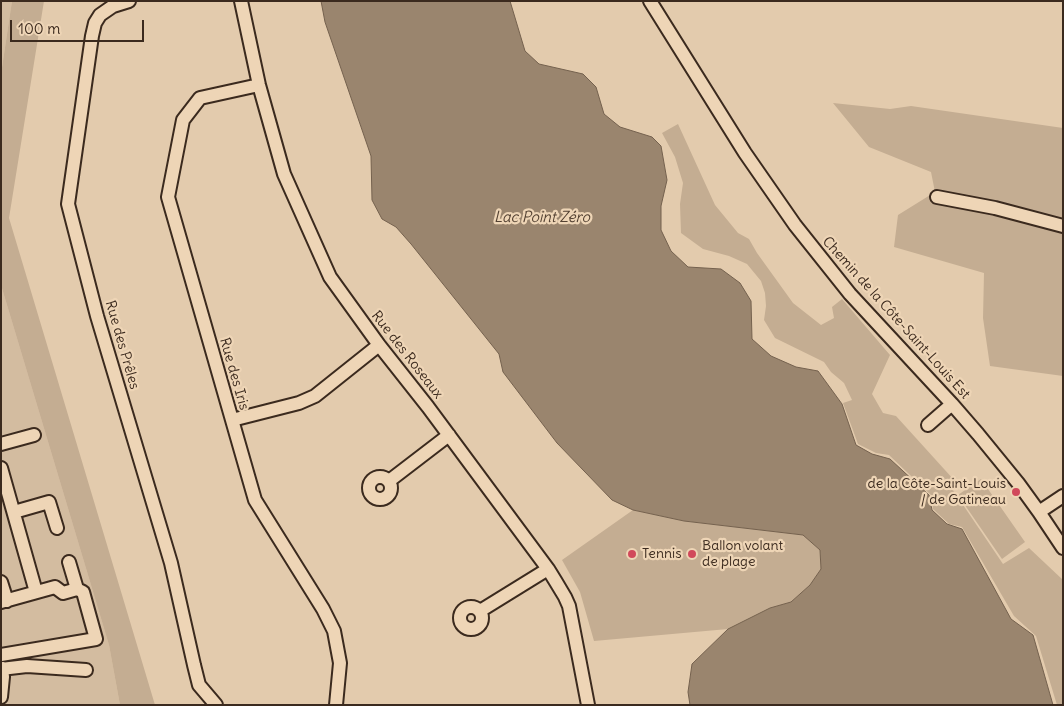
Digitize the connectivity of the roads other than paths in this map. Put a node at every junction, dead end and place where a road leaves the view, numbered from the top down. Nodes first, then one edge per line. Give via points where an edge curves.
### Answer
1 (129, 1) edge
2 (241, 1) edge
3 (650, 1) edge
4 (259, 84) junction
5 (937, 197) dead end
6 (1063, 226) edge
7 (379, 346) junction
8 (952, 404) junction
9 (232, 420) junction
10 (928, 425) dead end
11 (34, 435) dead end
12 (449, 435) junction
13 (1, 444) edge
14 (1, 468) edge
15 (389, 481) dead end
16 (1063, 496) edge
17 (14, 512) junction
18 (1039, 512) junction
19 (57, 528) dead end
20 (1063, 548) edge
21 (69, 562) dead end
22 (548, 569) junction
23 (1, 582) edge
24 (77, 588) junction
25 (36, 592) junction
26 (4, 601) edge
27 (480, 611) dead end
28 (1, 655) edge
29 (2, 669) edge
30 (86, 670) dead end
31 (1, 696) edge
32 (216, 705) edge
33 (336, 705) edge
34 (588, 705) edge

1 - 32 street, Rue des Prêles via 113,6 94,23 68,204 171,563 199,684
2 - 4 street, Rue des Roseaux
3 - 8 street, Chemin de la Côte-Saint-Louis Est via 745,153 795,225 854,299
4 - 7 street, Rue des Roseaux via 284,174 330,277
4 - 9 street, Rue des Iris via 200,98 183,120 168,197
5 - 6 street
7 - 9 street via 315,396 299,404
7 - 12 street, Rue des Roseaux
8 - 10 street
8 - 18 street, Chemin de la Côte-Saint-Louis Est
9 - 33 street, Rue des Iris via 255,500 334,631 340,663
11 - 13 street
12 - 15 street
12 - 22 street, Rue des Roseaux
14 - 17 street
16 - 18 street
17 - 19 street via 49,502
17 - 25 street
18 - 20 street, Chemin de la Côte-Saint-Louis Est
21 - 24 street
22 - 27 street
22 - 34 street, Rue des Roseaux via 568,606
23 - 26 street
24 - 25 street via 63,593 55,587
24 - 28 street via 83,592 96,639
25 - 26 street
29 - 30 street via 27,666
29 - 31 street

